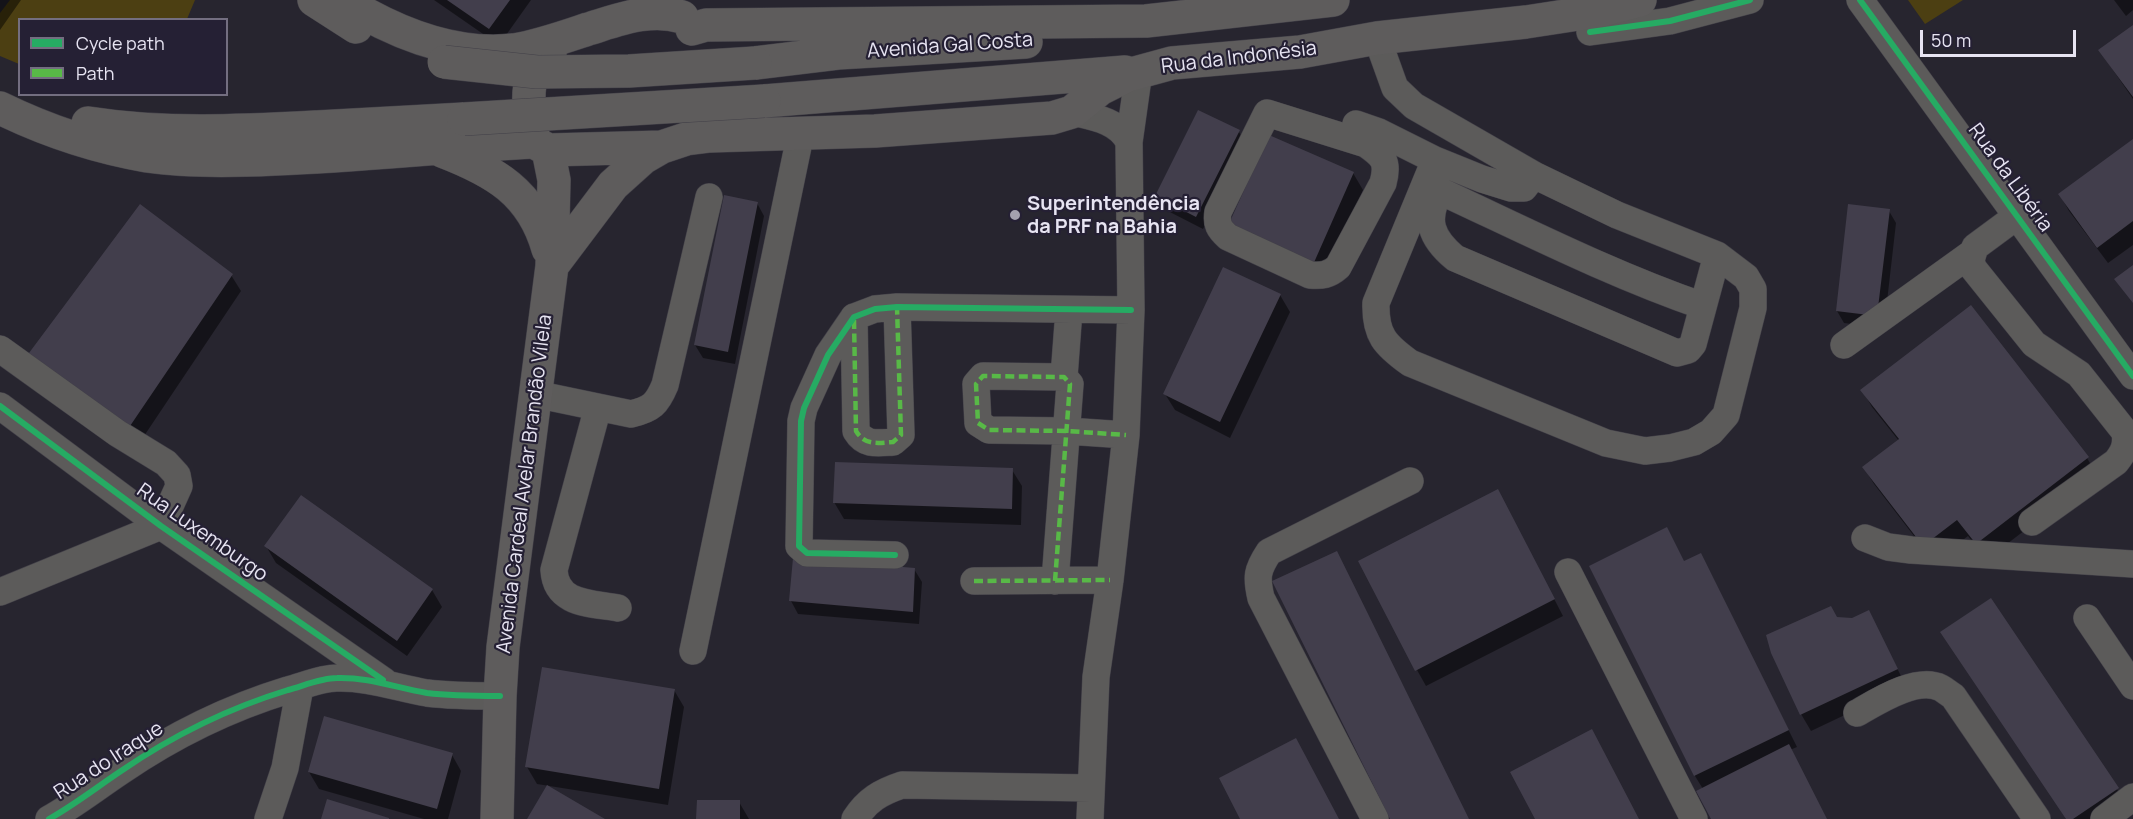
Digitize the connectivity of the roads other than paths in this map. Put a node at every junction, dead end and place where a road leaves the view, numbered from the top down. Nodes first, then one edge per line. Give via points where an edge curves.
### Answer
1 (314, 0) edge
2 (342, 0) edge
3 (1333, 0) edge
4 (1640, 0) edge
5 (1750, 0) edge
6 (1860, 0) edge
7 (615, 11) edge
8 (684, 15) edge
9 (1146, 21) junction
10 (1590, 32) dead end
11 (563, 37) junction
12 (1377, 38) junction
13 (1139, 71) junction
14 (0, 109) edge
15 (1072, 112) junction
16 (1267, 112) junction
17 (801, 132) junction
18 (1129, 142) junction
19 (541, 146) junction
20 (665, 146) junction
21 (436, 148) junction
22 (1534, 175) junction
23 (1434, 178) junction
24 (709, 197) dead end
25 (2017, 216) junction
26 (1972, 252) junction
27 (1717, 255) junction
28 (552, 266) junction
29 (1703, 306) junction
30 (897, 307) junction
31 (1069, 310) junction
32 (1131, 310) junction
33 (854, 317) junction
34 (1844, 345) dead end
35 (0, 349) edge
36 (2133, 376) edge
37 (1064, 377) junction
38 (535, 394) junction
39 (0, 406) edge
40 (598, 407) junction
41 (1067, 431) junction
42 (1125, 435) junction
43 (1410, 481) dead end
44 (2032, 522) dead end
45 (161, 526) junction
46 (1865, 538) dead end
47 (895, 555) dead end
48 (2133, 564) edge
49 (1568, 572) dead end
50 (1110, 580) junction
51 (974, 581) dead end
52 (1055, 581) junction
53 (0, 592) edge
54 (618, 608) dead end
55 (2087, 618) dead end
56 (693, 651) dead end
57 (388, 683) junction
58 (2133, 686) edge
59 (300, 687) junction
60 (500, 696) junction
61 (1857, 713) dead end
62 (1092, 788) junction
63 (2133, 797) edge
64 (49, 819) edge
65 (268, 819) edge
66 (497, 819) edge
67 (855, 819) edge
68 (1090, 819) edge
69 (1375, 819) edge
70 (1695, 819) edge
71 (2037, 819) edge
72 (2104, 819) edge

1 - 9 main road, Avenida Gal Costa, bridge via 347,22 413,53 444,62 537,72 755,63 838,53 979,46 1104,33
2 - 11 main road, Avenida Gal Costa via 416,37 451,47 514,50
3 - 9 main road
4 - 12 main road, Rua da Indonésia via 1598,11
5 - 10 street via 1670,21
6 - 25 street, Rua da Libéria
7 - 8 main road, Avenida Gal Costa
7 - 11 main road, Avenida Gal Costa
8 - 9 main road, Avenida Gal Costa via 706,25
8 - 20 main road, Rua da Indonésia via 700,71 699,88 688,118
11 - 19 main road, Avenida Cardeal Avelar Brandão Vilela via 540,60 532,77 527,102
12 - 13 main road, Rua da Indonésia via 1300,52 1172,63
12 - 22 street via 1395,88 1407,101
13 - 14 main road, bridge via 764,101 235,132 122,128
13 - 15 main road, Rua da Indonésia via 1100,89
13 - 18 street
14 - 21 main road, Rua da Indonésia via 82,141 149,156 228,161
15 - 17 main road, Rua da Indonésia via 1020,121
15 - 18 street via 1097,117 1124,132
16 - 16 street via 1218,212 1220,230 1310,275 1331,274 1383,183 1385,161 1366,144
16 - 23 street via 1330,114 1379,132
17 - 20 main road, Rua da Indonésia via 710,136
17 - 56 street
18 - 32 street
19 - 20 main road, Rua da Indonésia
19 - 21 main road, Rua da Indonésia
19 - 28 main road, Avenida Cardeal Avelar Brandão Vilela via 554,180
20 - 28 main road, Rua da Indonésia via 643,158 613,185
21 - 28 main road via 489,171 520,196 535,216
22 - 23 street via 1524,188
22 - 27 street via 1617,215
23 - 27 street via 1376,303 1375,320 1381,337 1391,350 1410,363 1606,443 1645,451 1670,448 1694,442 1711,432 1726,415 1754,308 1753,289 1746,277
23 - 29 street via 1560,247
23 - 29 street via 1432,228 1436,239 1455,258 1677,353 1693,344
24 - 40 street via 659,401 631,414
25 - 26 street
25 - 36 street, Rua da Libéria
26 - 34 street
26 - 44 street via 1973,268 2034,344 2079,374 2125,432 2127,442 2116,462
27 - 29 street
28 - 38 main road, Avenida Cardeal Avelar Brandão Vilela
30 - 31 street
30 - 33 street via 875,309
30 - 33 street via 901,435 893,442 870,443 856,431
31 - 32 street
31 - 37 street
32 - 42 street
33 - 47 street via 828,356 804,408 799,546 807,553
35 - 45 street via 177,475 179,486
37 - 41 street via 1071,384
37 - 41 street via 983,376 975,391 978,423 989,430
38 - 40 street
38 - 60 main road, Avenida Cardeal Avelar Brandão Vilela
39 - 45 street, Rua Luxemburgo
40 - 54 street via 554,570 555,582 578,601
41 - 42 street
41 - 52 street
42 - 50 street
43 - 69 street via 1269,552 1260,566 1257,582 1261,598
45 - 53 street
45 - 57 street, Rua Luxemburgo
46 - 48 street via 1911,550
49 - 70 street
50 - 52 street
50 - 62 street via 1096,677
51 - 52 street
55 - 58 street
57 - 59 street, Rua do Iraque via 335,678
57 - 60 street, Rua do Iraque via 426,693
59 - 64 street, Rua do Iraque via 204,722
59 - 65 street via 285,768
60 - 66 main road, Avenida Cardeal Avelar Brandão Vilela
61 - 71 street via 1892,693 1918,686 1940,687 1953,696
62 - 67 street via 902,785 880,793
62 - 68 street
63 - 72 street

